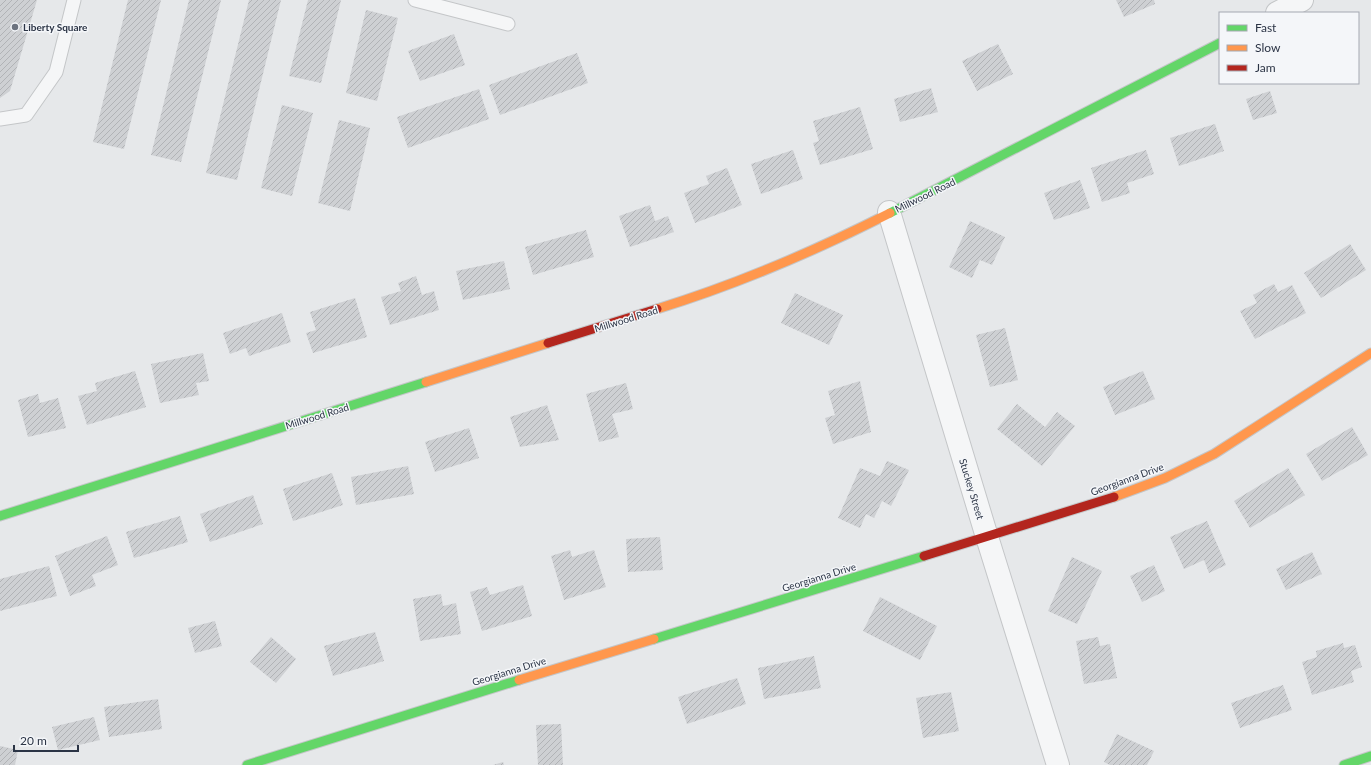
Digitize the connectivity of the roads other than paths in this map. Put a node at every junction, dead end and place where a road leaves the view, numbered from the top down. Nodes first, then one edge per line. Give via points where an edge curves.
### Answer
1 (74, 0) edge
2 (415, 0) edge
3 (1302, 0) edge
4 (1279, 12) edge
5 (508, 24) dead end
6 (1219, 43) edge
7 (0, 119) edge
8 (889, 212) junction
9 (1371, 353) edge
10 (0, 516) edge
11 (987, 537) junction
12 (1371, 756) edge
13 (247, 765) edge
14 (1058, 765) edge
15 (1344, 765) edge

1 - 7 lane via 56,72 26,115
2 - 5 lane
3 - 4 street
6 - 8 street, Millwood Road
8 - 10 street, Millwood Road via 844,236 760,273 696,297
8 - 11 street, Stuckey Street
9 - 11 street, Georgianna Drive via 1214,454 1165,478
11 - 13 street, Georgianna Drive
11 - 14 street, Stuckey Street
12 - 15 street

